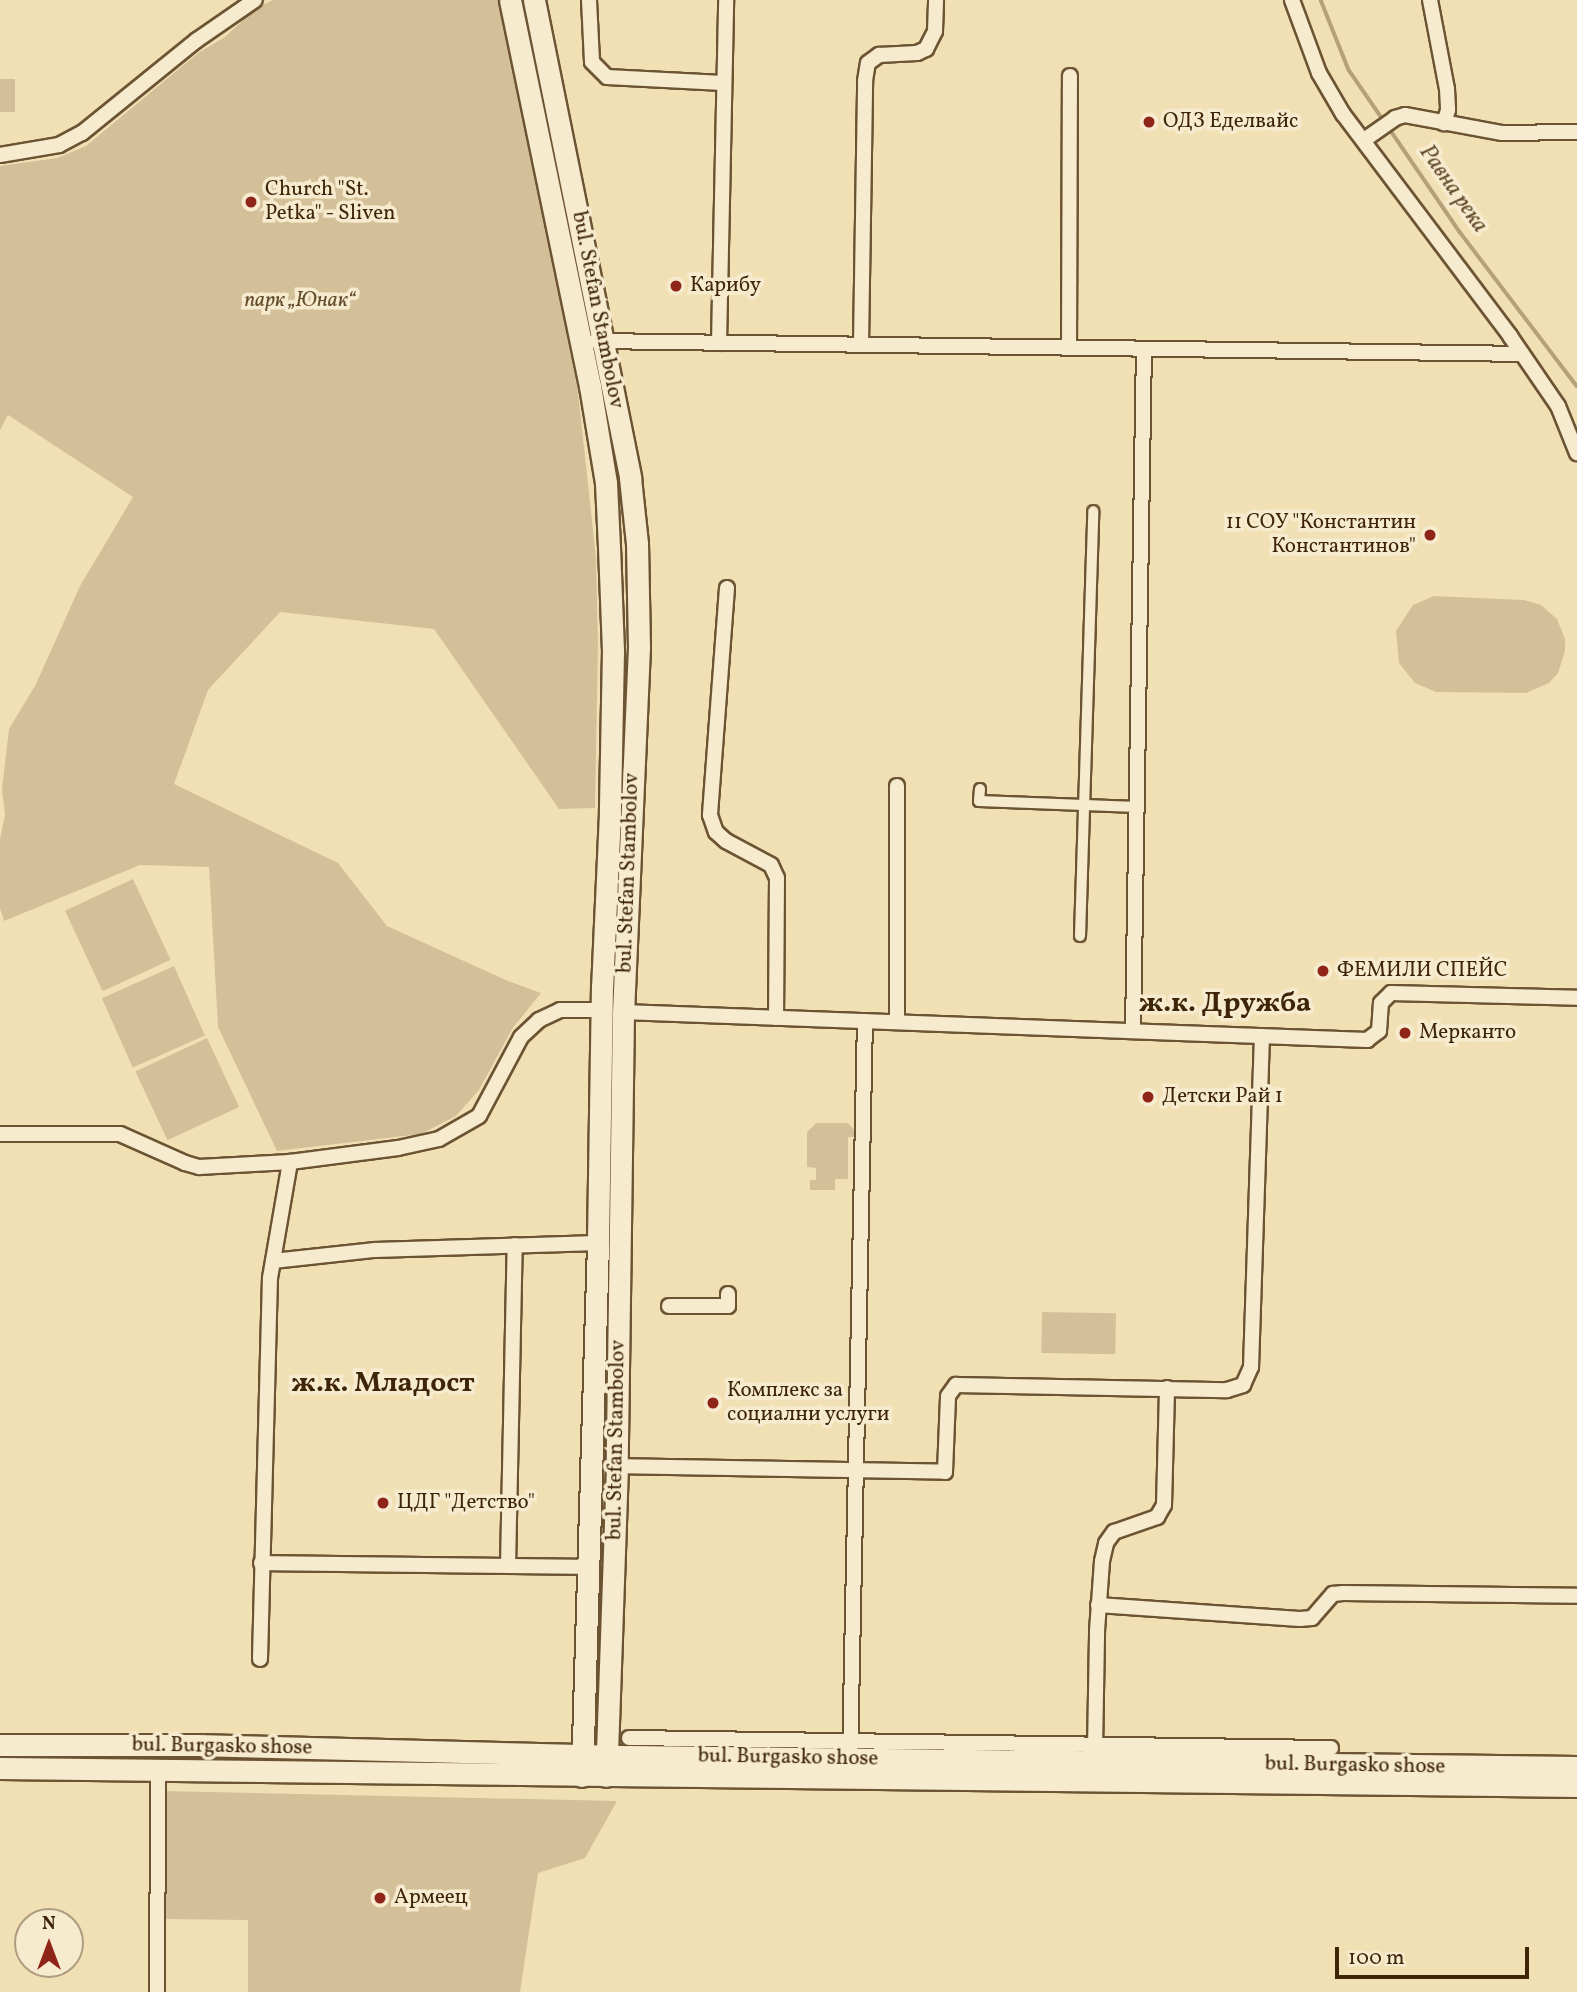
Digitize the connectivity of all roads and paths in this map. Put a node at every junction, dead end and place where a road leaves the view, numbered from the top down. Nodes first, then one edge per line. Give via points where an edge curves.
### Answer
1 (255, 0) edge
2 (510, 0) edge
3 (534, 0) edge
4 (589, 0) edge
5 (726, 0) edge
6 (936, 0) edge
7 (1292, 0) edge
8 (1430, 0) edge
9 (1070, 76) dead end
10 (723, 83) junction
11 (1444, 123) junction
12 (1577, 132) edge
13 (1370, 136) junction
14 (0, 155) edge
15 (604, 341) junction
16 (582, 342) junction
17 (719, 343) junction
18 (861, 345) junction
19 (1069, 348) junction
20 (1144, 349) junction
21 (1522, 354) junction
22 (1577, 453) edge
23 (1093, 511) dead end
24 (727, 588) dead end
25 (897, 786) dead end
26 (980, 789) dead end
27 (1084, 805) junction
28 (1137, 807) junction
29 (1080, 936) dead end
30 (1577, 998) edge
31 (601, 1010) junction
32 (623, 1012) junction
33 (776, 1018) junction
34 (865, 1021) junction
35 (897, 1022) junction
36 (1133, 1031) junction
37 (1262, 1036) junction
38 (0, 1134) edge
39 (290, 1162) junction
40 (598, 1243) junction
41 (515, 1245) junction
42 (273, 1261) junction
43 (728, 1294) dead end
44 (669, 1306) dead end
45 (1167, 1388) junction
46 (617, 1466) junction
47 (855, 1469) junction
48 (261, 1563) junction
49 (508, 1566) junction
50 (589, 1567) junction
51 (1577, 1596) edge
52 (1098, 1605) junction
53 (260, 1659) dead end
54 (629, 1738) dead end
55 (0, 1745) edge
56 (1331, 1748) dead end
57 (850, 1749) junction
58 (1096, 1753) junction
59 (583, 1766) junction
60 (606, 1766) junction
61 (1577, 1767) edge
62 (0, 1768) edge
63 (158, 1771) junction
64 (1577, 1786) edge
65 (158, 1992) edge

1 - 14 street via 197,40 82,133 59,145
2 - 16 main road, bul. Stefan Stambolov
3 - 15 main road, bul. Stefan Stambolov
4 - 10 street via 592,62 607,78
5 - 10 street
6 - 18 street via 935,31 926,49 879,55 868,63
7 - 13 street via 1319,73 1343,114
8 - 11 street via 1447,89
9 - 19 street
10 - 17 street
11 - 12 street via 1502,133
11 - 13 street via 1405,115
13 - 21 street
15 - 16 street
15 - 17 street
15 - 32 main road, bul. Stefan Stambolov via 630,478 637,543 639,647
16 - 31 main road, bul. Stefan Stambolov via 606,483 613,650
17 - 18 street
18 - 19 street
19 - 20 street
20 - 21 street
20 - 28 street
21 - 22 street via 1558,406
23 - 27 street
24 - 33 street via 710,814 716,832 771,865 777,878
25 - 35 street
26 - 27 street via 979,801
27 - 28 street
27 - 29 street
28 - 36 street
30 - 37 street via 1391,993 1382,999 1379,1031 1371,1040
31 - 32 main road
31 - 39 street via 560,1010 539,1020 521,1037 478,1116 460,1129 398,1148
31 - 40 main road, bul. Stefan Stambolov
32 - 33 street
32 - 46 main road, bul. Stefan Stambolov
33 - 34 street
34 - 35 street
34 - 47 street
35 - 36 street
36 - 37 street
37 - 45 street via 1250,1374 1233,1390
38 - 39 street via 121,1134 200,1167
39 - 42 street
40 - 41 street
40 - 50 main road, bul. Stefan Stambolov
41 - 42 street via 375,1250
41 - 49 street
42 - 48 street
43 - 44 street via 728,1306
45 - 47 street via 956,1385 948,1396 945,1472
45 - 52 street via 1164,1505 1157,1517 1114,1532 1106,1543
46 - 47 street
46 - 60 main road, bul. Stefan Stambolov
47 - 57 street
48 - 49 street
48 - 53 street
49 - 50 street
50 - 59 main road, bul. Stefan Stambolov
51 - 52 street via 1343,1593 1333,1594 1312,1618 1300,1619
52 - 58 street
54 - 57 street
55 - 59 main road, bul. Burgasko shose via 185,1745
56 - 58 street
57 - 58 main road, bul. Burgasko shose
57 - 60 main road, bul. Burgasko shose
58 - 61 main road, bul. Burgasko shose
59 - 60 main road, bul. Burgasko shose
59 - 63 main road, bul. Burgasko shose
60 - 64 main road, bul. Burgasko shose
62 - 63 main road, bul. Burgasko shose
63 - 65 street

